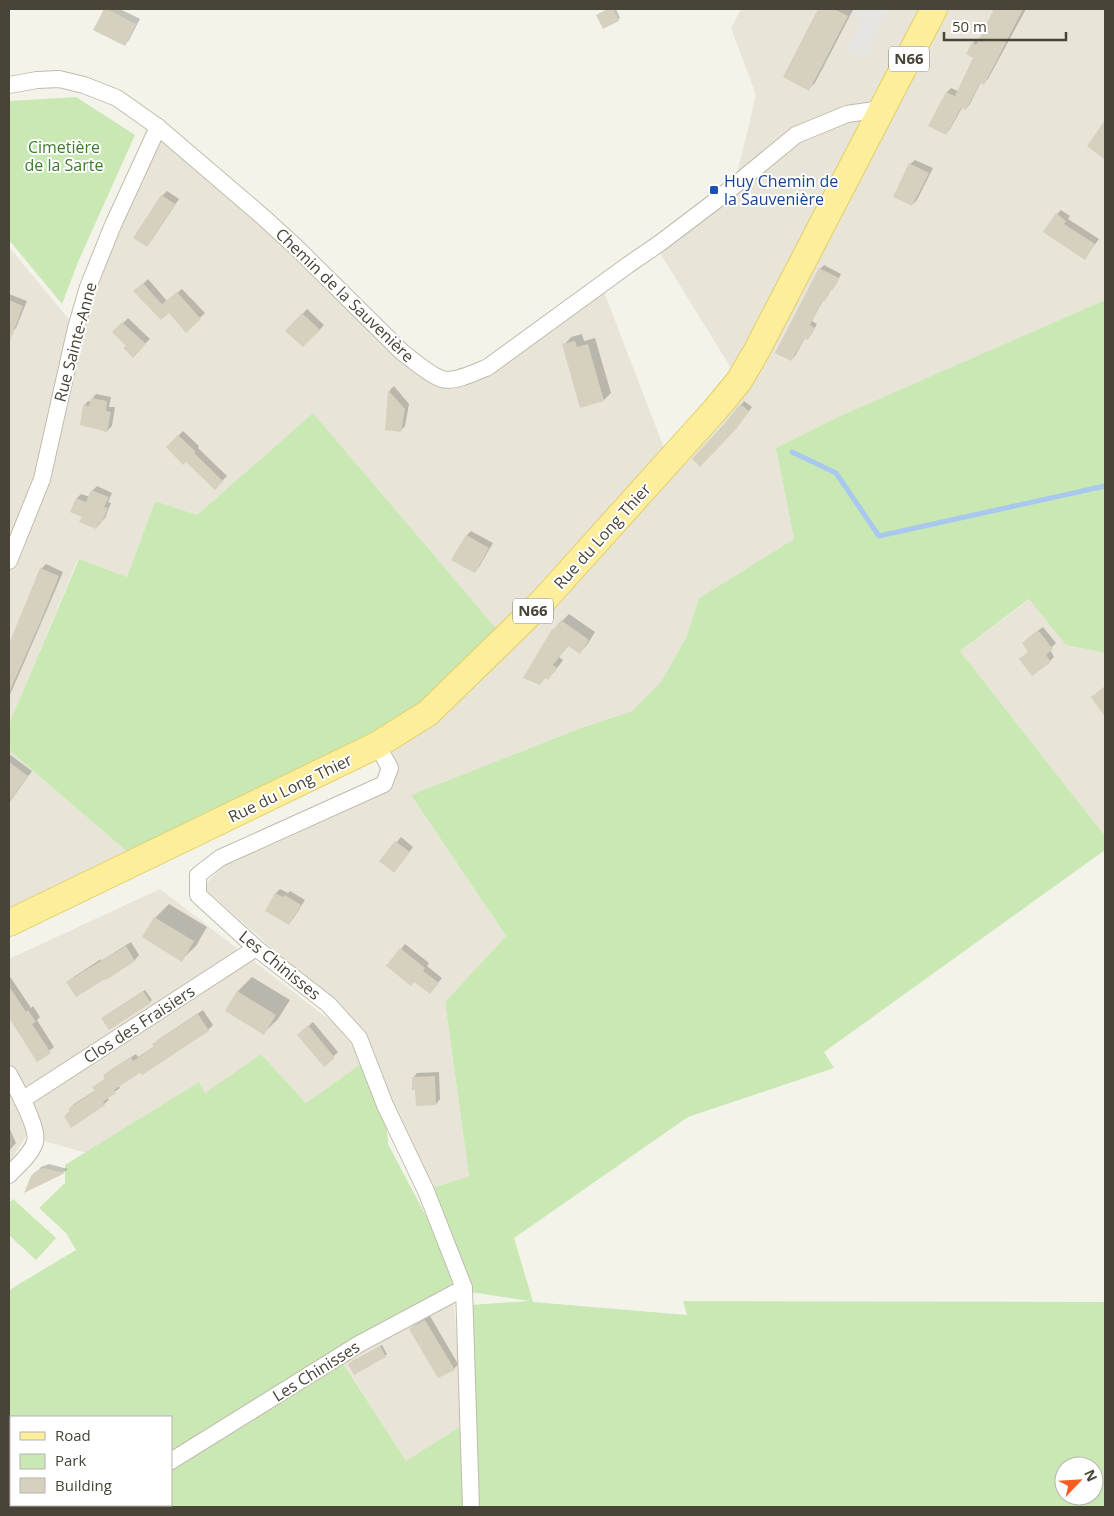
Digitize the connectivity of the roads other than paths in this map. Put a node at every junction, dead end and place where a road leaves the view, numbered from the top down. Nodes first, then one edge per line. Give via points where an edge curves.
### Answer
1 (934, 9) edge
2 (9, 85) edge
3 (882, 109) junction
4 (158, 127) junction
5 (9, 562) edge
6 (378, 745) junction
7 (9, 922) edge
8 (256, 948) junction
9 (9, 1074) edge
10 (22, 1100) junction
11 (9, 1175) edge
12 (464, 1288) junction
13 (172, 1460) edge
14 (471, 1507) edge

1 - 3 main road, Rue du Long Thier / N66
2 - 4 street, Chemin de la Sauvenière via 59,79 84,86 117,98
3 - 4 street, Chemin de la Sauvenière via 847,114 796,135 660,243 488,367 467,377 443,379 402,352 298,249
3 - 6 main road, Rue du Long Thier / N66 via 739,381 543,601 428,713
4 - 5 street, Rue Sainte-Anne via 88,287 42,479
6 - 7 main road, Rue du Long Thier / N66
6 - 8 street, Les Chinisses via 390,768 384,784 220,858 198,875 198,895
8 - 10 street, Clos des Fraisiers
8 - 12 street, Les Chinisses via 328,1004 358,1038 385,1105 426,1191
9 - 10 street
10 - 11 street via 35,1129 36,1140
12 - 13 street, Les Chinisses via 359,1344
12 - 14 street, Les Chinisses

